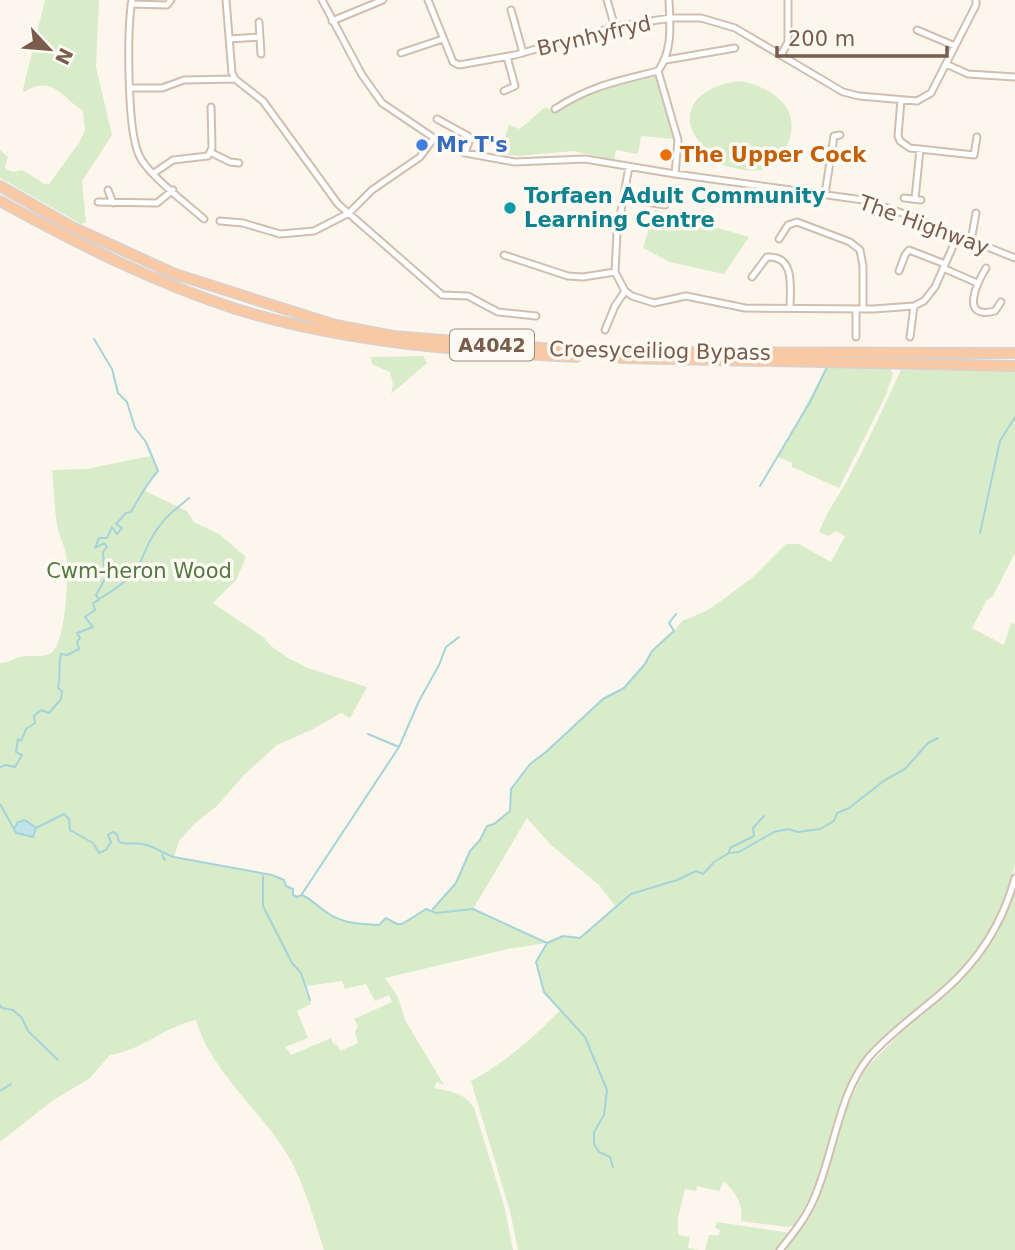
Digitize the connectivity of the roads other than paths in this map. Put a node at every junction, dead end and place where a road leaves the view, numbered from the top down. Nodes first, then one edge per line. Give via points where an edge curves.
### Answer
1 (171, 0) edge
2 (226, 0) edge
3 (321, 0) edge
4 (428, 0) edge
5 (607, 0) edge
6 (669, 0) edge
7 (788, 0) edge
8 (976, 0) edge
9 (380, 1) edge
10 (132, 2) edge
11 (511, 10) dead end
12 (670, 18) junction
13 (332, 21) junction
14 (259, 22) dead end
15 (615, 27) junction
16 (917, 30) dead end
17 (260, 37) junction
18 (443, 38) junction
19 (229, 40) junction
20 (955, 46) junction
21 (735, 48) dead end
22 (401, 53) dead end
23 (523, 53) junction
24 (261, 54) dead end
25 (781, 55) junction
26 (507, 57) junction
27 (666, 60) junction
28 (946, 64) junction
29 (658, 71) junction
30 (1015, 77) edge
31 (235, 79) junction
32 (131, 88) junction
33 (504, 91) dead end
34 (901, 100) junction
35 (211, 107) dead end
36 (555, 109) dead end
37 (436, 119) dead end
38 (840, 135) dead end
39 (977, 136) dead end
40 (434, 138) junction
41 (919, 149) junction
42 (210, 152) junction
43 (465, 153) junction
44 (239, 163) dead end
45 (629, 167) junction
46 (154, 173) junction
47 (675, 174) junction
48 (0, 186) edge
49 (108, 190) dead end
50 (173, 190) junction
51 (825, 194) junction
52 (623, 198) junction
53 (904, 198) dead end
54 (0, 201) edge
55 (99, 202) dead end
56 (113, 203) junction
57 (665, 205) dead end
58 (349, 212) junction
59 (975, 214) dead end
60 (204, 219) dead end
61 (220, 221) dead end
62 (958, 235) junction
63 (787, 240) dead end
64 (971, 241) junction
65 (504, 255) dead end
66 (1015, 258) edge
67 (944, 266) junction
68 (986, 268) dead end
69 (899, 271) dead end
70 (615, 272) junction
71 (752, 277) dead end
72 (977, 283) junction
73 (625, 291) junction
74 (1001, 302) dead end
75 (914, 306) junction
76 (790, 308) junction
77 (859, 309) junction
78 (536, 316) dead end
79 (605, 330) dead end
80 (856, 337) dead end
81 (910, 337) dead end
82 (1015, 354) edge
83 (1015, 366) edge
84 (1015, 878) edge
85 (780, 1250) edge

1 - 10 street via 167,5
2 - 19 street
3 - 13 street, The Highway
4 - 18 street, Brynhyfryd
5 - 15 street
6 - 12 street
7 - 25 street via 788,42
8 - 20 street, Brynhyfryd
9 - 13 street
10 - 32 street
11 - 23 street
12 - 15 street, Brynhyfryd
12 - 25 street, Brynhyfryd via 725,23
12 - 27 street
13 - 40 street, The Highway via 383,103
14 - 17 street
15 - 23 street, Brynhyfryd
16 - 20 street
17 - 19 street
17 - 24 street
18 - 22 street
18 - 26 street, Brynhyfryd via 453,62 459,65
19 - 31 street
20 - 28 street, Brynhyfryd
21 - 27 street
23 - 26 street, Brynhyfryd
25 - 34 street, Brynhyfryd via 843,92
26 - 33 street via 515,86
27 - 29 street
28 - 30 street via 968,74
28 - 34 street, Brynhyfryd via 927,96 918,101
29 - 36 street via 577,94
29 - 47 street via 678,140
31 - 32 street via 184,79 162,88
31 - 58 street via 263,101 332,197
32 - 46 street via 134,142
34 - 41 street via 898,136 904,145
35 - 42 street
37 - 43 street via 468,136
38 - 51 street via 834,136
39 - 41 street via 974,155
40 - 43 street, The Highway
40 - 58 street via 420,157
41 - 53 street via 918,200
42 - 44 street
42 - 46 street via 173,160
43 - 45 street, The Highway via 501,161 584,159
45 - 47 street, The Highway
45 - 52 street
46 - 50 street
47 - 51 street, The Highway
48 - 82 highway, Croesyceiliog Bypass / A4042 via 79,231 174,274 335,325 393,336 591,352
49 - 56 street
50 - 56 street via 157,203
50 - 60 street
51 - 62 street, The Highway via 863,201
52 - 57 street
52 - 70 street
54 - 83 highway, Croesyceiliog Bypass / A4042 via 94,251 188,292 287,322 389,342 589,358
55 - 56 street
58 - 61 street via 314,231 295,235
58 - 78 street via 442,295 458,293 498,312
59 - 64 street
62 - 64 street, The Highway
62 - 67 street
63 - 77 street via 780,237 788,225 797,222 860,250
64 - 66 street, The Highway
65 - 70 street via 568,276
67 - 69 street via 909,250
67 - 72 street
67 - 75 street via 935,287
68 - 72 street
70 - 73 street
71 - 76 street via 760,273 769,257 788,267
72 - 74 street via 973,299 979,312 995,311
73 - 76 street via 654,303 685,296 745,308
73 - 79 street
75 - 77 street
75 - 81 street
76 - 77 street
77 - 80 street
84 - 85 street via 1001,915 975,960 861,1069 813,1202

